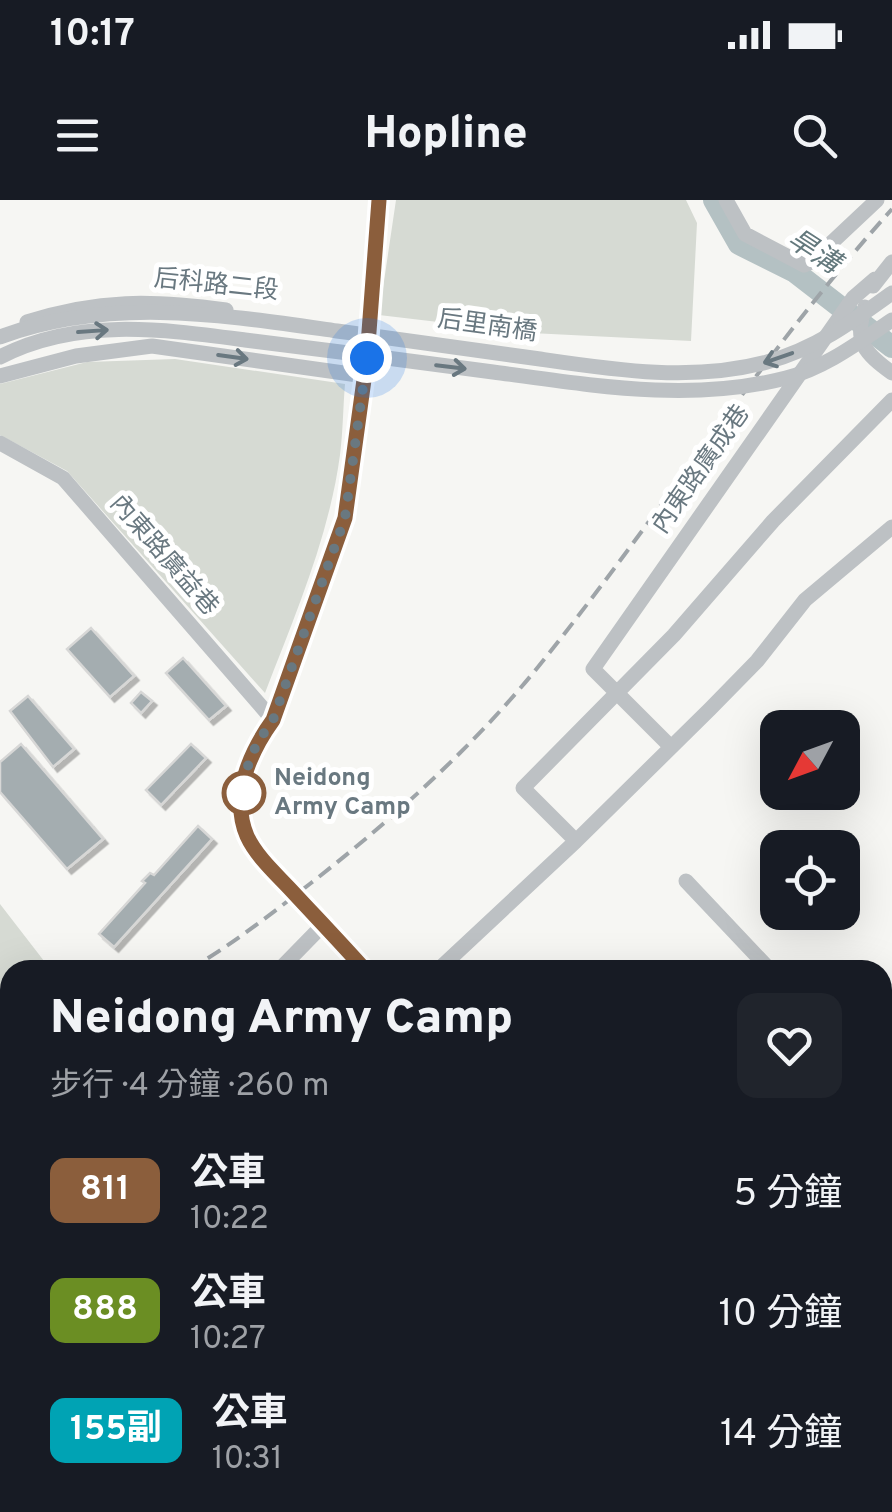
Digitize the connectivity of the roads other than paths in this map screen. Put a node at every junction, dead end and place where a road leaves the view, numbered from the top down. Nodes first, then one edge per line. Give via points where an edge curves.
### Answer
1 (379, 200) edge
2 (726, 200) edge
3 (877, 200) edge
4 (892, 262) edge
5 (875, 279) junction
6 (892, 289) edge
7 (867, 302) junction
8 (892, 320) edge
9 (368, 333) junction
10 (0, 334) edge
11 (0, 358) edge
12 (892, 373) edge
13 (0, 376) edge
14 (365, 376) junction
15 (892, 400) edge
16 (0, 443) edge
17 (892, 527) edge
18 (615, 691) junction
19 (273, 720) junction
20 (671, 747) junction
21 (576, 840) junction
22 (686, 880) dead end
23 (323, 924) junction
24 (288, 960) edge
25 (356, 960) edge
26 (449, 960) edge
27 (761, 960) edge

1 - 9 street
2 - 3 street via 745,234 804,265
4 - 5 street
5 - 7 street
5 - 18 street, 內東路廣成巷 via 853,298 593,668
6 - 7 street
6 -> 10 street, 后里南橋, bridge via 827,340 716,372 578,365 169,310 94,313
7 - 12 street, bridge via 858,328 867,355
11 -> 8 street, 后里南橋, bridge via 79,332 158,329 533,377 719,391 790,377
9 - 10 street, 后科路二段 via 159,301 72,308
9 - 14 street
13 -> 14 street via 152,346
14 - 19 street via 345,518
15 - 18 street
16 - 19 street, 內東路廣益巷 via 63,478
17 - 20 street via 805,600
18 - 20 street, 內東路廣成巷
18 - 21 street via 523,788
19 - 23 street, bridge via 244,774 247,835
20 - 21 street
21 - 26 street
22 - 27 street
23 - 24 street
23 - 25 street

